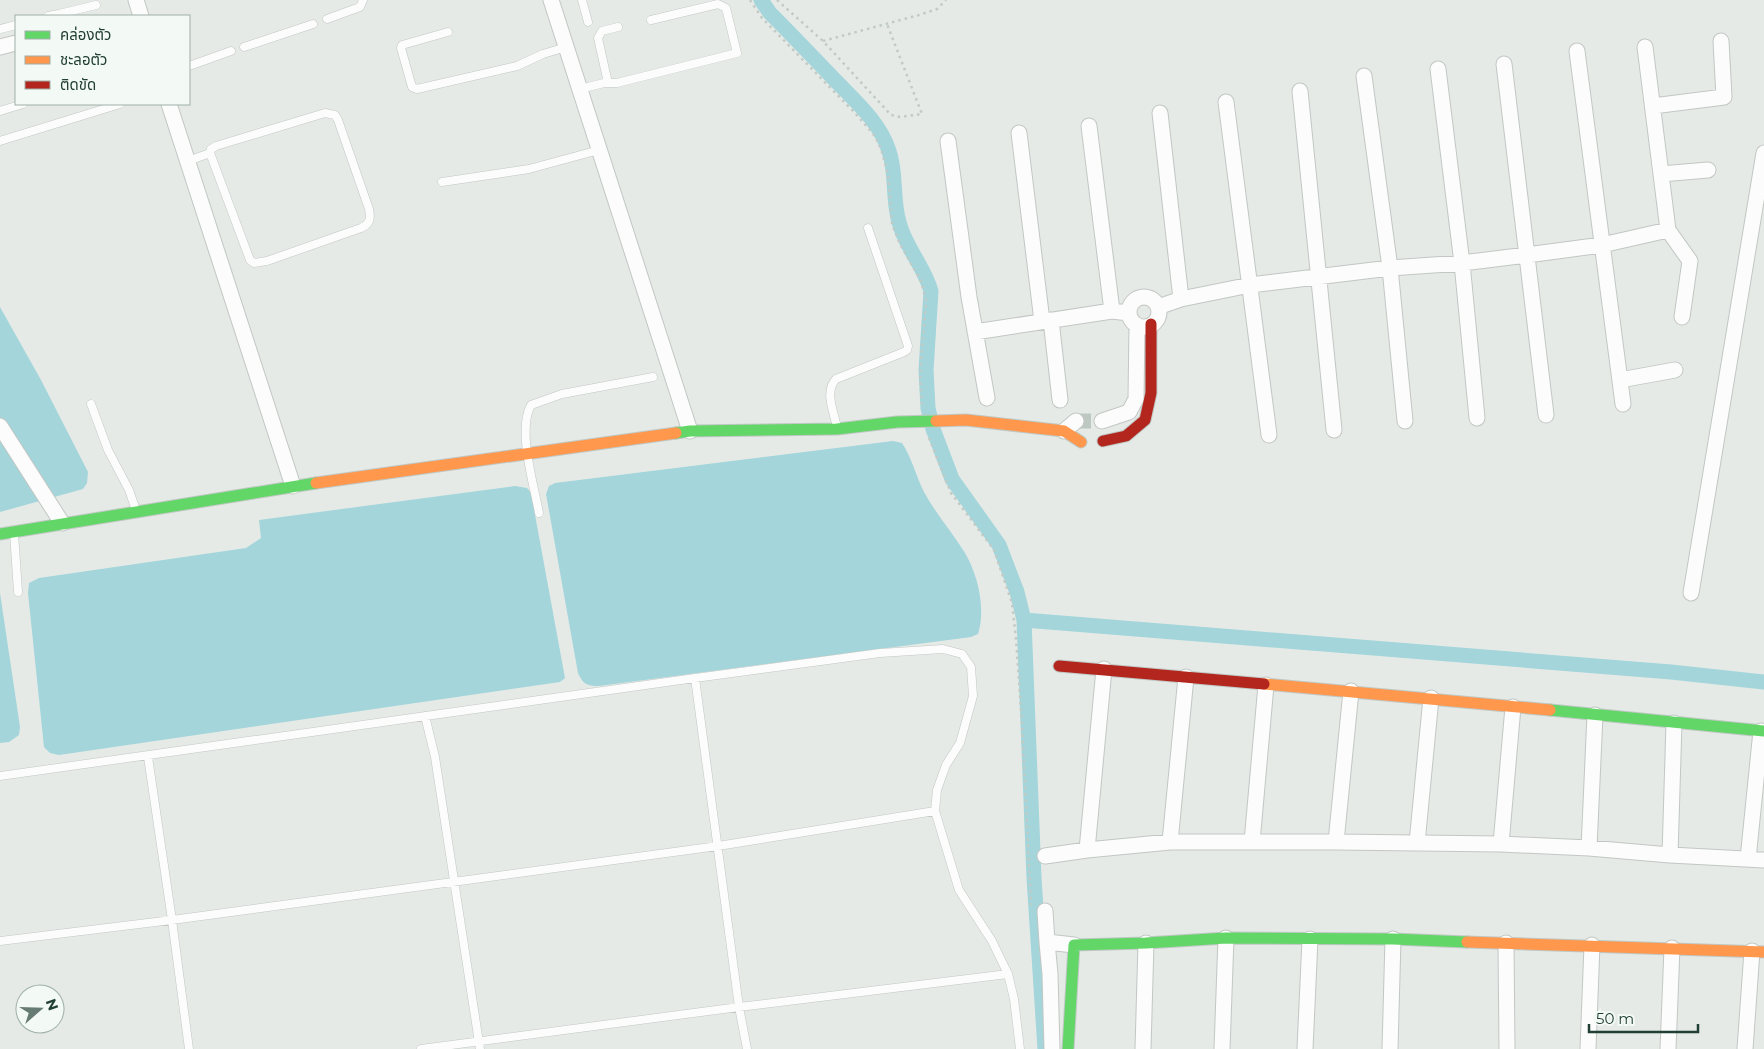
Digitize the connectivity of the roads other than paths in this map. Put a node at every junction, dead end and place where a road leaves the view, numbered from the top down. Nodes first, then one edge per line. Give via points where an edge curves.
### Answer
1 (136, 0) edge
2 (363, 0) edge
3 (551, 0) edge
4 (582, 0) edge
5 (96, 5) dead end
6 (59, 15) edge
7 (138, 15) edge
8 (327, 19) dead end
9 (651, 20) dead end
10 (588, 22) dead end
11 (313, 24) dead end
12 (15, 25) edge
13 (618, 28) dead end
14 (0, 29) edge
15 (448, 32) dead end
16 (1721, 41) dead end
17 (15, 43) edge
18 (0, 47) edge
19 (244, 47) dead end
20 (566, 47) junction
21 (1645, 47) dead end
22 (231, 51) dead end
23 (1577, 51) dead end
24 (1504, 64) dead end
25 (190, 66) edge
26 (1438, 69) dead end
27 (1364, 76) dead end
28 (608, 84) junction
29 (580, 89) junction
30 (1300, 91) dead end
31 (1226, 102) dead end
32 (20, 105) edge
33 (117, 105) edge
34 (169, 105) edge
35 (1653, 106) junction
36 (0, 111) edge
37 (1160, 113) dead end
38 (1089, 126) dead end
39 (1019, 133) dead end
40 (948, 141) dead end
41 (0, 142) edge
42 (599, 150) junction
43 (210, 153) junction
44 (1764, 153) edge
45 (188, 161) junction
46 (1708, 170) dead end
47 (1661, 174) junction
48 (442, 182) dead end
49 (868, 228) dead end
50 (1668, 230) junction
51 (1602, 245) junction
52 (1527, 256) junction
53 (1462, 263) junction
54 (1390, 268) junction
55 (1318, 278) junction
56 (1250, 284) junction
57 (1181, 299) junction
58 (1158, 307) junction
59 (1112, 311) junction
60 (1682, 317) dead end
61 (1046, 321) junction
62 (1139, 321) junction
63 (975, 332) junction
64 (1676, 370) dead end
65 (653, 377) dead end
66 (1620, 380) junction
67 (987, 398) dead end
68 (1060, 400) dead end
69 (91, 404) dead end
70 (1623, 404) dead end
71 (1546, 415) dead end
72 (1477, 418) dead end
73 (1102, 420) tunnel mouth
74 (1405, 422) dead end
75 (0, 426) edge
76 (837, 429) junction
77 (1334, 430) dead end
78 (690, 431) junction
79 (1269, 435) dead end
80 (1103, 441) dead end
81 (1081, 442) dead end
82 (528, 454) junction
83 (293, 486) junction
84 (136, 512) junction
85 (539, 513) dead end
86 (62, 524) junction
87 (14, 532) junction
88 (0, 534) edge
89 (18, 592) dead end
90 (1691, 593) dead end
91 (1059, 666) dead end
92 (1104, 669) junction
93 (1186, 677) junction
94 (695, 678) junction
95 (1266, 685) junction
96 (1351, 692) junction
97 (1432, 698) junction
98 (1513, 707) junction
99 (1595, 715) junction
100 (425, 716) junction
101 (1674, 722) junction
102 (1762, 731) edge
103 (148, 756) junction
104 (0, 776) edge
105 (935, 811) junction
106 (1170, 842) junction
107 (1252, 842) junction
108 (1336, 842) junction
109 (1417, 843) junction
110 (1500, 844) junction
111 (718, 846) junction
112 (1589, 848) junction
113 (1087, 850) junction
114 (1670, 855) junction
115 (1045, 856) dead end
116 (1748, 859) junction
117 (1764, 860) edge
118 (454, 882) junction
119 (1038, 909) road end
120 (172, 920) junction
121 (1226, 938) junction
122 (1310, 939) junction
123 (1393, 939) junction
124 (0, 941) edge
125 (1047, 942) junction
126 (1146, 943) junction
127 (1506, 943) junction
128 (1074, 945) junction
129 (1592, 946) junction
130 (1672, 948) junction
131 (1758, 952) edge
132 (1008, 974) junction
133 (739, 1007) junction
134 (480, 1045) edge
135 (189, 1049) edge
136 (421, 1049) edge
137 (747, 1049) edge
138 (1020, 1049) edge
139 (1052, 1049) edge
140 (1068, 1049) edge
141 (1143, 1049) edge
142 (1222, 1049) edge
143 (1305, 1049) edge
144 (1390, 1049) edge
145 (1507, 1049) edge
146 (1588, 1049) edge
147 (1668, 1049) edge
148 (1745, 1049) edge

1 - 7 street
2 - 8 lane via 360,7
3 - 20 street
4 - 10 lane
5 - 6 lane
9 - 28 lane via 722,5 726,8 737,53
11 - 19 lane
12 - 14 lane
13 - 28 lane via 602,31 598,38
15 - 20 lane via 402,45 412,87 417,89 517,66
16 - 35 street via 1724,97
17 - 18 street
20 - 29 street
21 - 35 street
22 - 25 lane
23 - 51 street
24 - 52 street
26 - 53 street
27 - 54 street
28 - 29 lane
29 - 42 street
30 - 55 street
31 - 56 street
32 - 36 lane
33 - 41 lane
34 - 45 street
35 - 47 street
37 - 57 street
38 - 59 street
39 - 61 street
40 - 63 street
42 - 48 lane via 529,169
42 - 78 street
43 - 43 lane via 250,260 254,263 367,226 370,221 370,209 338,120 330,113 216,146
43 - 45 lane
44 - 90 street
45 - 83 street
46 - 47 street
47 - 50 street
49 - 76 lane via 908,346 904,352 832,383 830,390
50 - 51 street
50 - 60 street via 1690,261
51 - 52 street
51 - 66 street
52 - 53 street
52 - 71 street
53 - 54 street
53 - 72 street
54 - 55 street
54 - 74 street
55 - 56 street
55 - 77 street
56 - 57 street
56 - 79 street
57 - 58 street
58 - 62 street via 1158,317
58 - 62 street via 1148,298 1138,298 1131,304
59 - 61 street
59 - 62 street
61 - 63 street
61 - 68 street
62 - 73 street via 1136,399 1129,412
62 - 80 street via 1151,393 1145,420 1126,436
63 - 67 street
64 - 66 street
65 - 82 lane via 562,394 531,405 526,425
66 - 70 street
69 - 84 lane
75 - 86 street
76 - 78 street
76 - 81 street via 897,422 966,420 1070,426
78 - 82 street
82 - 83 street
82 - 85 lane
83 - 84 street
84 - 86 street
86 - 87 street
87 - 88 street
87 - 89 lane
91 - 92 street
92 - 93 street
92 - 113 street
93 - 95 street
93 - 106 street
94 - 100 lane
94 - 105 lane via 880,653 943,649 962,654 971,667 974,696 960,743 946,765 937,790
94 - 111 lane
95 - 96 street
95 - 107 street
96 - 97 street
96 - 108 street
97 - 98 street
97 - 109 street
98 - 99 street
98 - 110 street
99 - 101 street
99 - 112 street
100 - 103 lane
100 - 118 lane via 435,757
101 - 102 street
101 - 114 street
102 - 116 street
103 - 104 lane
103 - 120 lane
105 - 111 lane
105 - 132 lane via 959,890 992,941
106 - 107 street
106 - 113 street
107 - 108 street
108 - 109 street
109 - 110 street
110 - 112 street
111 - 118 lane
111 - 133 lane
112 - 114 street
113 - 115 street
114 - 116 street
116 - 117 street
118 - 120 lane
118 - 134 lane
119 - 125 street
120 - 124 lane
120 - 135 lane
121 - 122 street
121 - 126 street
121 - 142 street
122 - 123 street
122 - 143 street
123 - 127 street
123 - 144 street
125 - 128 street
125 - 139 street
126 - 128 street
126 - 141 street
127 - 129 street
127 - 145 street
128 - 140 street
129 - 130 street
129 - 146 street
130 - 131 street
130 - 147 street
131 - 148 street
132 - 133 lane
132 - 138 lane
133 - 134 lane
133 - 137 lane
134 - 136 lane

